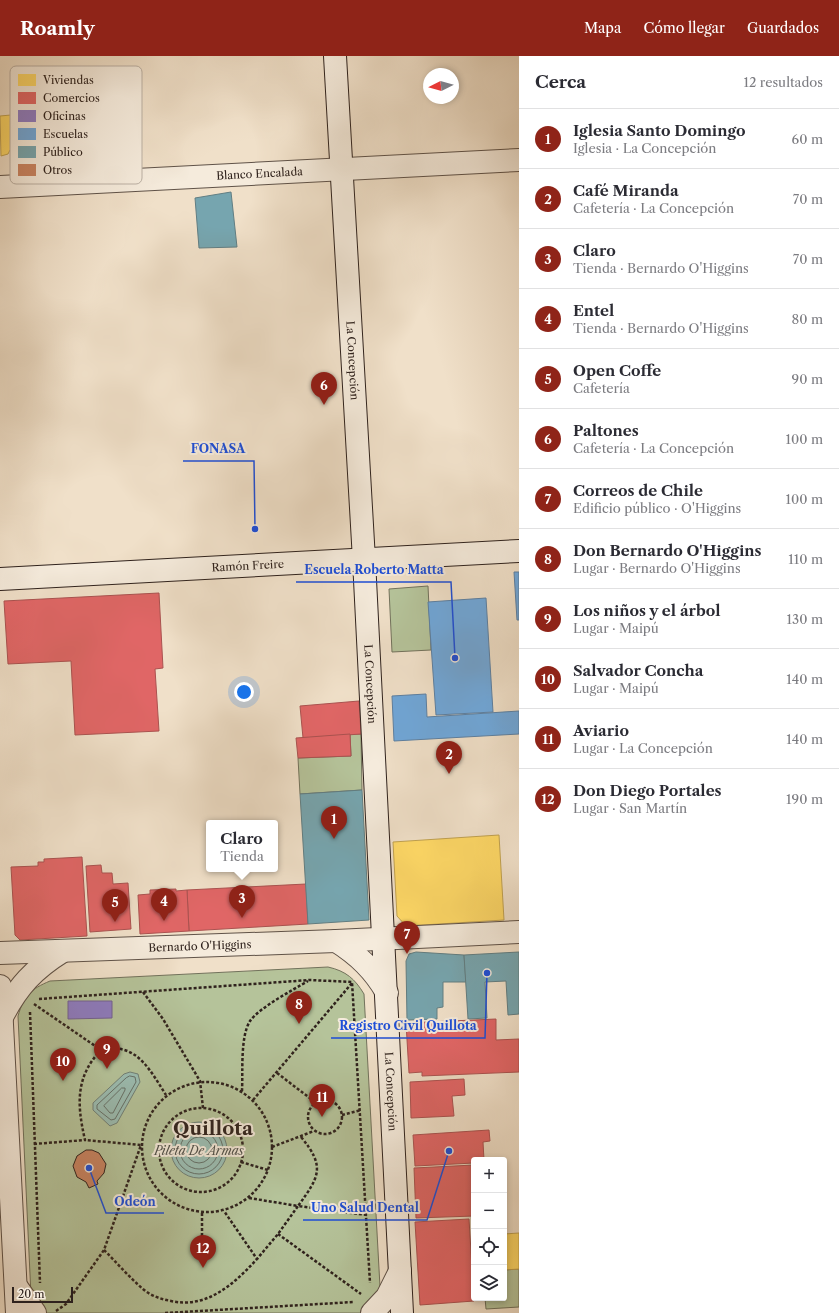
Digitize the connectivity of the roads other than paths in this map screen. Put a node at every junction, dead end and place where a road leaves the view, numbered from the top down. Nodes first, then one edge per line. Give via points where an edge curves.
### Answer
1 (335, 56) edge
2 (519, 160) edge
3 (340, 169) junction
4 (142, 179) edge
5 (57, 184) edge
6 (0, 187) edge
7 (519, 551) edge
8 (364, 560) junction
9 (0, 579) edge
10 (519, 932) edge
11 (384, 939) junction
12 (336, 941) junction
13 (63, 951) junction
14 (0, 954) edge
15 (16, 991) edge
16 (386, 993) junction
17 (400, 1271) junction
18 (16, 1286) junction
19 (374, 1307) edge
20 (17, 1313) edge
21 (35, 1313) edge
22 (402, 1313) edge

1 - 3 main road, La Concepción
2 - 3 main road, Blanco Encalada
3 - 4 main road, Blanco Encalada
3 - 8 main road, La Concepción
5 - 6 main road, Blanco Encalada
7 - 8 main road, Ramón Freire
8 - 9 main road, Ramón Freire
8 - 11 main road, La Concepción
10 - 11 main road, Bernardo O'Higgins
11 - 12 main road, Bernardo O'Higgins
11 - 16 main road, La Concepción
12 - 13 main road, Bernardo O'Higgins
12 - 16 main road via 367,964
13 - 14 main road, Bernardo O'Higgins
13 - 15 main road via 33,973
15 - 18 main road via 2,1017
16 - 17 main road, La Concepción
17 - 19 main road via 387,1297
17 - 22 main road, La Concepción
18 - 20 main road
18 - 21 main road

